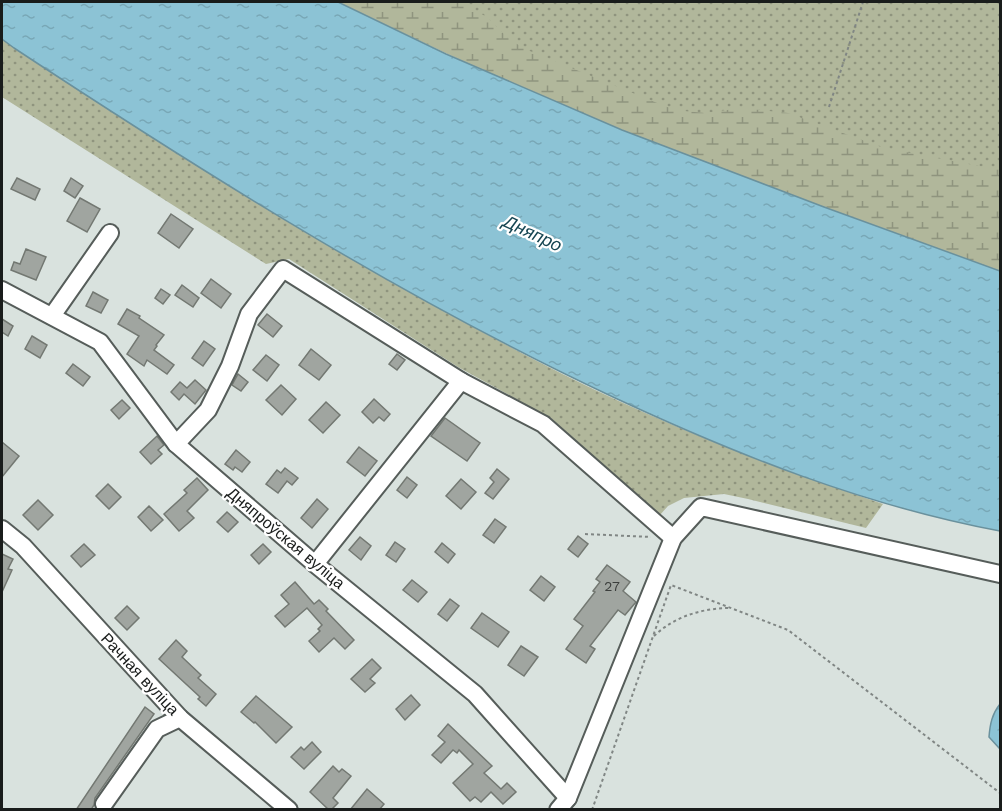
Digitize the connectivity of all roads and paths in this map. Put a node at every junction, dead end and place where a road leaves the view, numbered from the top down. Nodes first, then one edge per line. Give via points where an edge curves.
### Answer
1 (863, 2) edge
2 (829, 107) dead end
3 (110, 234) dead end
4 (2, 290) edge
5 (52, 316) junction
6 (461, 381) junction
7 (176, 444) junction
8 (2, 530) edge
9 (585, 534) dead end
10 (651, 537) dead end
11 (673, 538) junction
12 (315, 564) junction
13 (1000, 574) edge
14 (733, 609) junction
15 (652, 638) junction
16 (180, 718) junction
17 (1000, 798) edge
18 (104, 804) dead end
19 (563, 804) edge
20 (289, 810) edge
21 (592, 810) edge

1 - 2 path
3 - 5 street
4 - 5 street, Дняпроўская вуліца
5 - 7 street, Дняпроўская вуліца via 100,342
6 - 7 street via 283,269 249,315 208,410
6 - 11 street via 543,424
6 - 12 street
7 - 12 street, Дняпроўская вуліца
8 - 16 street, Рачная вуліца via 23,546
9 - 10 path
11 - 13 street via 701,507
11 - 19 street
12 - 19 street, Дняпроўская вуліца via 475,694
14 - 15 path via 717,608 685,616
14 - 15 path via 671,585
14 - 17 path via 788,630 1000,794
15 - 21 path
16 - 18 street via 158,729
16 - 20 street, Рачная вуліца

